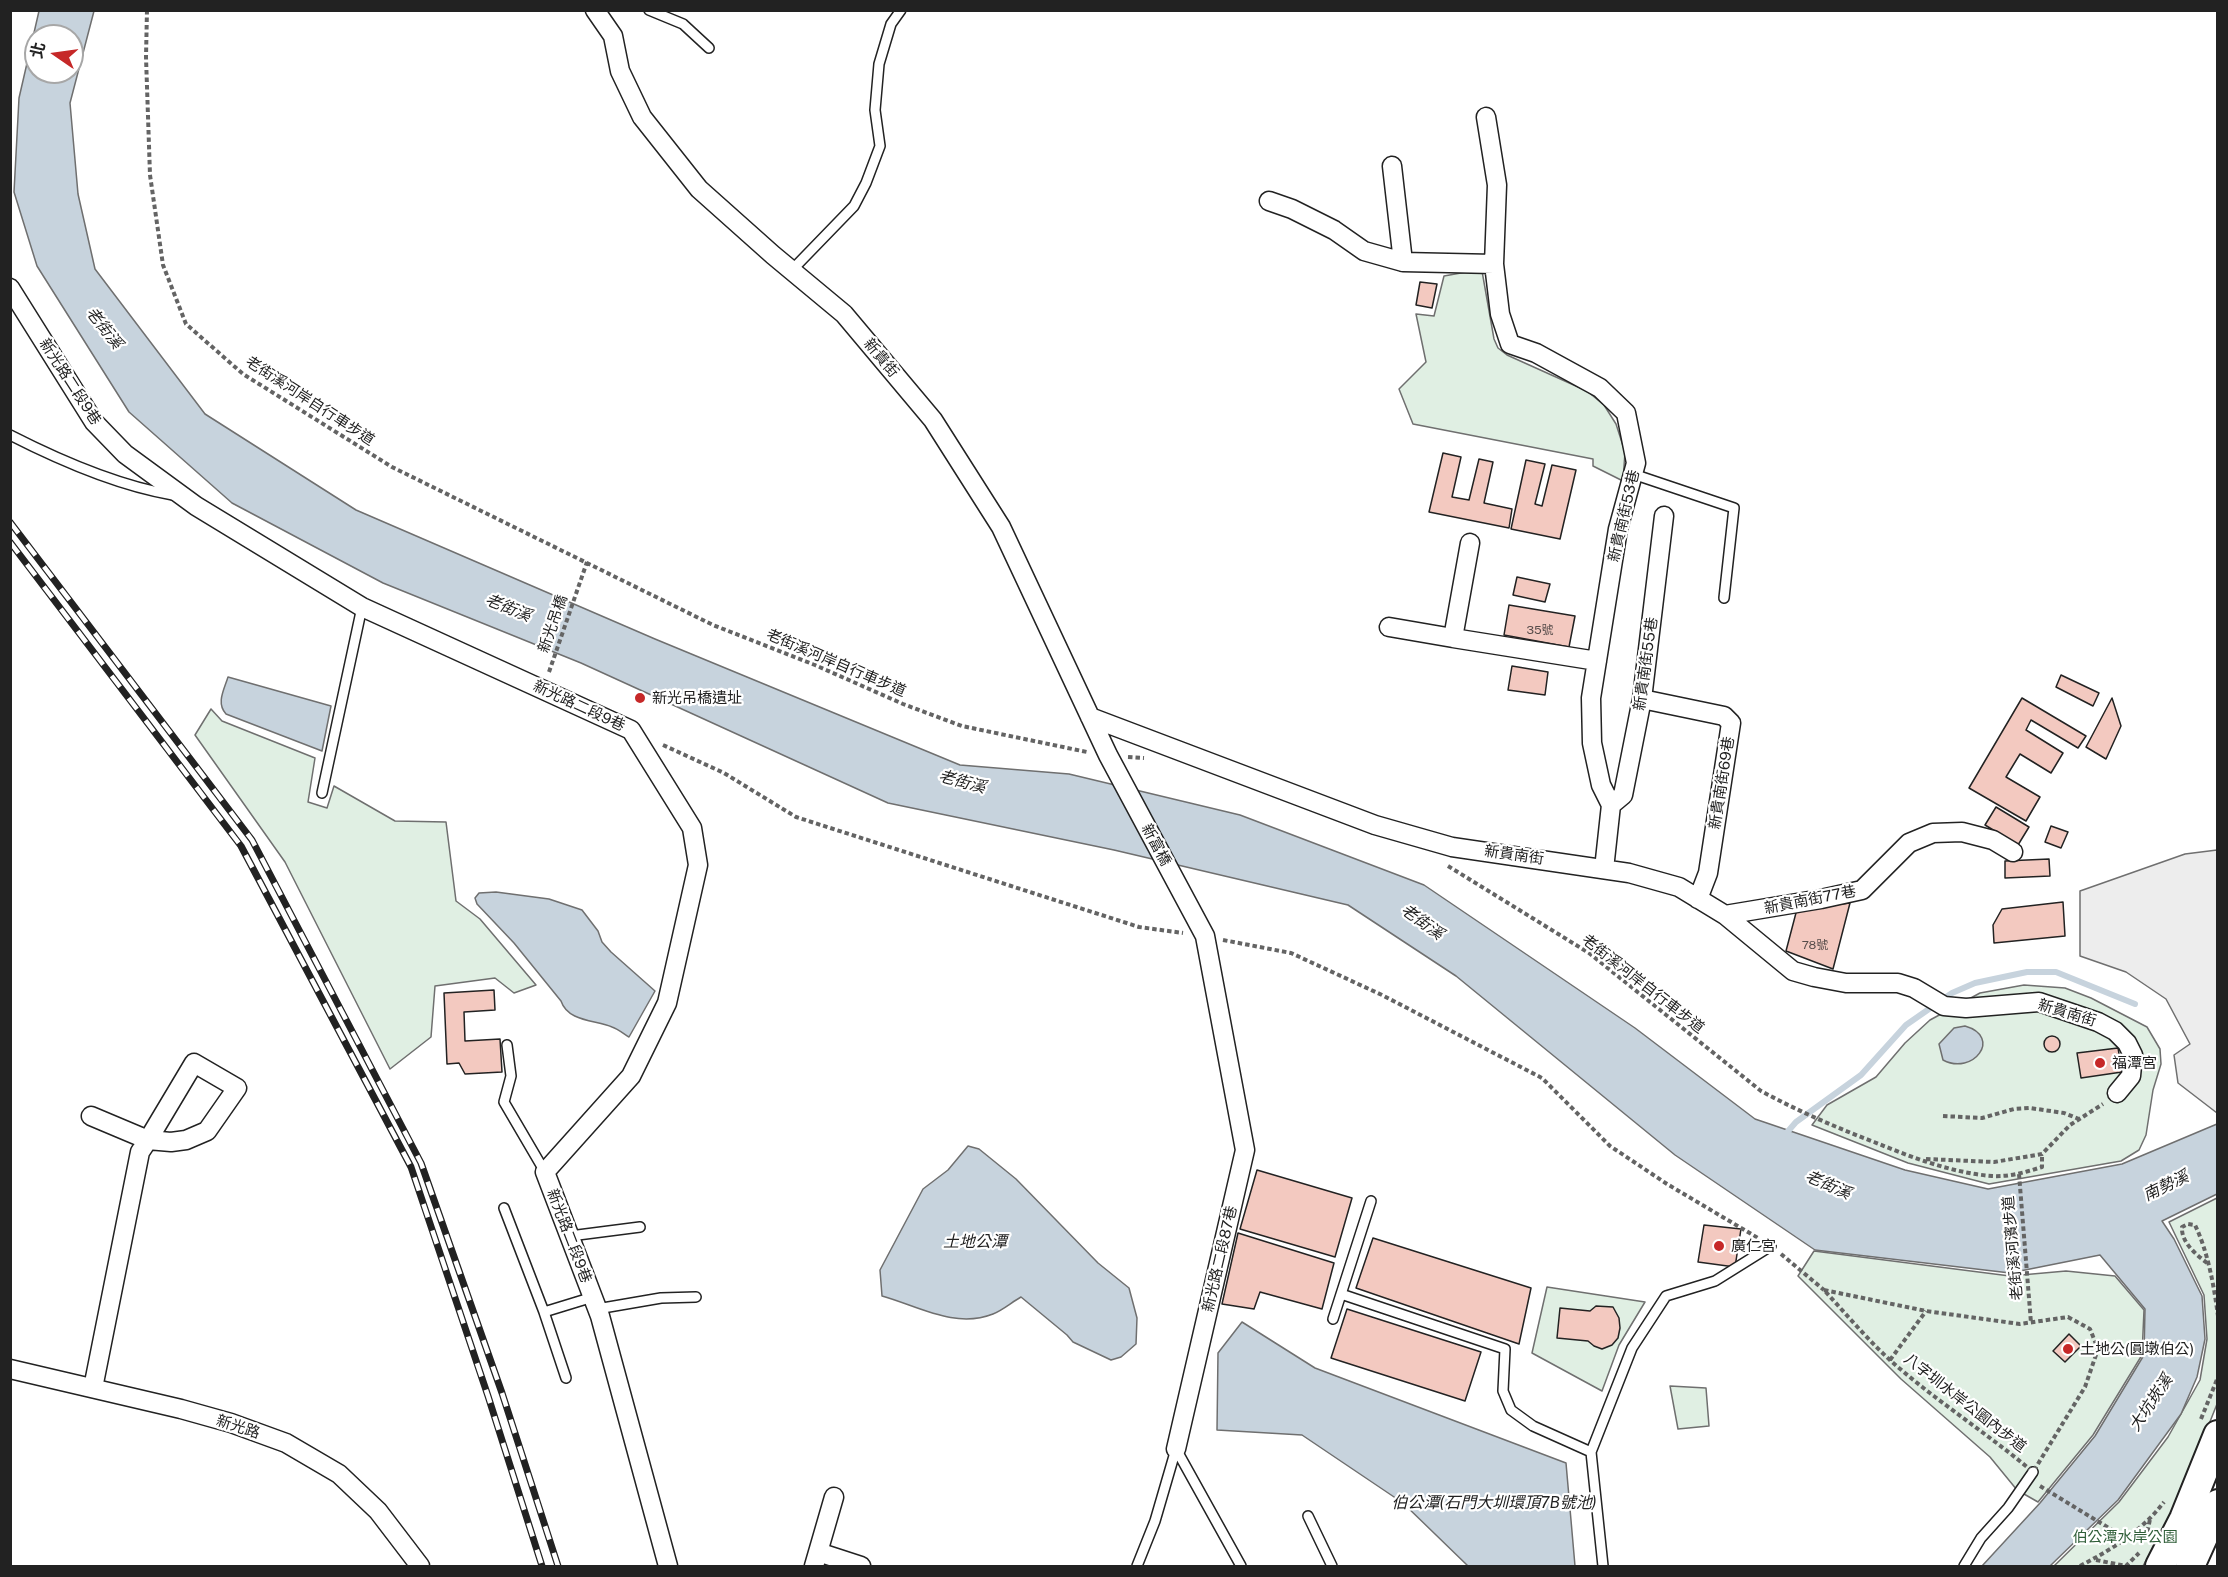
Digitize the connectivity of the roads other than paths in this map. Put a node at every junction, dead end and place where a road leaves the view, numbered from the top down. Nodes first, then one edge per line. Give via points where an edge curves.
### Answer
1 (595, 10) edge
2 (649, 10) edge
3 (900, 10) edge
4 (710, 48) dead end
5 (1486, 117) dead end
6 (1392, 166) dead end
7 (1269, 201) dead end
8 (1403, 262) junction
9 (1494, 264) junction
10 (792, 270) junction
11 (10, 288) edge
12 (10, 435) edge
13 (1633, 474) junction
14 (184, 497) junction
15 (1664, 516) dead end
16 (1470, 543) dead end
17 (1724, 598) dead end
18 (362, 607) junction
19 (1389, 627) dead end
20 (1453, 638) junction
21 (1597, 661) junction
22 (1642, 699) junction
23 (1090, 717) junction
24 (1108, 755) joint
25 (322, 793) dead end
26 (1611, 805) junction
27 (2013, 852) dead end
28 (1604, 869) junction
29 (1698, 899) junction
30 (1725, 915) junction
31 (1205, 936) joint
32 (507, 1045) dead end
33 (2117, 1093) road end
34 (91, 1116) dead end
35 (148, 1140) junction
36 (545, 1172) junction
37 (1371, 1202) dead end
38 (504, 1208) dead end
39 (640, 1227) dead end
40 (570, 1236) junction
41 (1771, 1245) road end
42 (1341, 1294) junction
43 (696, 1297) dead end
44 (595, 1303) junction
45 (544, 1312) junction
46 (1333, 1319) dead end
47 (10, 1369) edge
48 (566, 1378) dead end
49 (93, 1388) junction
50 (2207, 1431) edge
51 (1176, 1449) junction
52 (1591, 1452) junction
53 (2033, 1472) road end
54 (834, 1497) dead end
55 (2217, 1504) edge
56 (1308, 1516) dead end
57 (2151, 1558) edge
58 (816, 1559) edge
59 (420, 1566) edge
60 (668, 1566) edge
61 (861, 1566) edge
62 (1137, 1566) edge
63 (1241, 1566) edge
64 (1332, 1566) edge
65 (1603, 1566) edge
66 (1964, 1566) edge
67 (2190, 1566) edge

1 - 10 street, 新貴街 via 613,36 620,71 642,117 699,189
2 - 4 lane via 683,24
3 - 10 lane via 891,24 879,64 875,110 880,146 866,183 854,206
5 - 9 street, 新貴南街53巷 via 1497,185
6 - 8 street
7 - 8 street via 1334,230 1364,251
8 - 9 street
9 - 13 street, 新貴南街53巷 via 1500,314 1510,344 1536,353 1600,388 1626,413 1636,463
10 - 23 street, 新貴街 via 844,314 933,420 1001,527
11 - 14 street, 新光路二段9巷 via 94,422 125,454
12 - 14 lane via 146,490
13 - 17 lane via 1734,508
13 - 21 street, 新貴南街53巷 via 1618,529
14 - 18 street, 新光路二段9巷
15 - 22 street, 新貴南街55巷
16 - 20 street
18 - 25 lane
18 - 36 street, 新光路二段9巷 via 631,730 692,828 698,865 667,1003 632,1076
19 - 20 street
20 - 21 street
21 - 26 street, 新貴南街53巷 via 1591,698 1592,743 1601,785
22 - 26 street, 新貴南街55巷 via 1623,795
22 - 29 street, 新貴南街69巷 via 1724,716 1731,723 1708,873
23 - 24 street, 新貴街
23 - 28 street, 新貴南街 via 1375,825 1452,847
24 - 31 street, 新富橋
26 - 28 street, 新貴南街53巷
27 - 30 street, 新貴南街77巷 via 1993,840 1962,832 1933,833 1909,843 1862,890
28 - 29 street, 新貴南街 via 1679,887
29 - 30 street, 新貴南街
30 - 33 street, 新貴南街 via 1793,971 1846,983 1898,983 1944,1006 2039,1002 2098,1022 2115,1030 2133,1055 2131,1076
31 - 51 street, 新光路二段87巷 via 1245,1150
32 - 36 lane via 511,1076 504,1102
34 - 35 street
35 - 35 street via 194,1063 237,1088 207,1131 186,1140
35 - 49 street via 140,1152
36 - 40 street, 新光路二段9巷
37 - 42 lane
38 - 45 lane
39 - 40 lane
40 - 44 street, 新光路二段9巷
41 - 52 lane via 1715,1281 1666,1296 1632,1348
42 - 46 lane
42 - 52 lane via 1505,1349 1503,1391 1511,1410 1533,1426
43 - 44 lane
44 - 45 lane
44 - 60 street, 新光路二段9巷
45 - 48 lane
47 - 49 street, 新光路
49 - 59 street, 新光路 via 231,1423 286,1443 339,1474 378,1511
50 - 57 main road via 2184,1519
51 - 62 lane
51 - 63 lane
52 - 65 lane
53 - 66 lane
54 - 58 street
55 - 67 main road
56 - 64 lane
58 - 61 street

